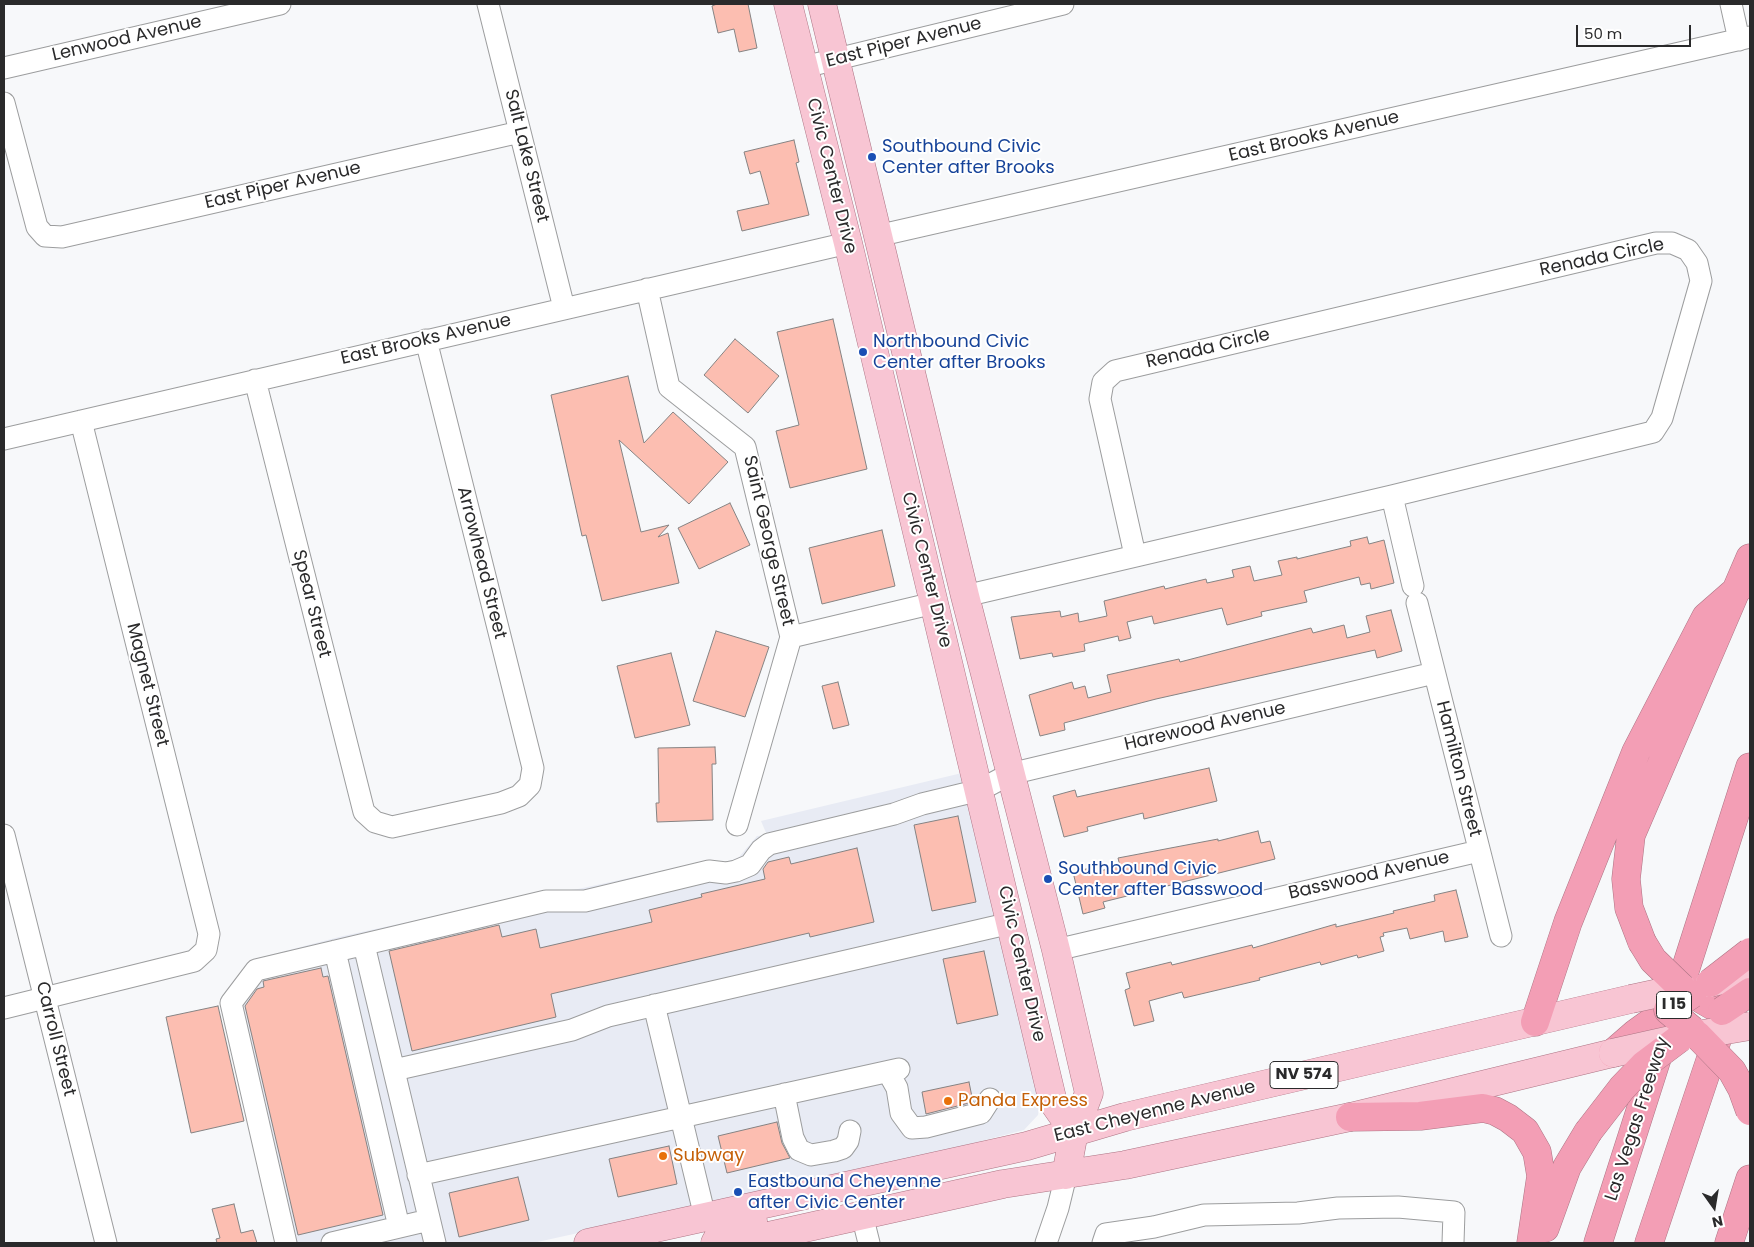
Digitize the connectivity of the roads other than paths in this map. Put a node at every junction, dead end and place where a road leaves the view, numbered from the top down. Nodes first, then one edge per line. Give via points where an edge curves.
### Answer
1 (280, 4) edge
2 (488, 4) edge
3 (788, 4) edge
4 (822, 4) edge
5 (1063, 4) edge
6 (1731, 4) edge
7 (1745, 39) edge
8 (836, 60) junction
9 (804, 67) junction
10 (4, 68) edge
11 (4, 103) edge
12 (520, 132) junction
13 (836, 193) junction
14 (877, 236) junction
15 (848, 243) junction
16 (647, 289) junction
17 (564, 308) junction
18 (900, 330) junction
19 (426, 340) junction
20 (254, 380) junction
21 (80, 421) junction
22 (4, 438) edge
23 (1392, 496) junction
24 (910, 502) junction
25 (1135, 555) junction
26 (1750, 558) edge
27 (1738, 590) junction
28 (965, 596) junction
29 (934, 603) junction
30 (791, 637) junction
31 (1434, 672) junction
32 (986, 683) junction
33 (1750, 767) edge
34 (1010, 774) junction
35 (980, 790) junction
36 (375, 822) joint
37 (737, 825) dead end
38 (4, 836) edge
39 (1479, 851) junction
40 (1011, 923) junction
41 (1501, 936) dead end
42 (1750, 940) edge
43 (364, 945) junction
44 (1056, 950) junction
45 (335, 952) junction
46 (1750, 952) edge
47 (1750, 973) edge
48 (1695, 988) junction
49 (1750, 992) edge
50 (45, 998) junction
51 (1631, 999) junction
52 (654, 1005) junction
53 (4, 1008) edge
54 (1668, 1010) junction
55 (1722, 1011) junction
56 (1750, 1018) edge
57 (1535, 1022) junction
58 (1750, 1026) edge
59 (1690, 1034) junction
60 (1613, 1053) junction
61 (394, 1070) junction
62 (784, 1094) junction
63 (990, 1099) dead end
64 (1750, 1111) edge
65 (680, 1117) junction
66 (1350, 1117) junction
67 (850, 1131) dead end
68 (1074, 1132) junction
69 (418, 1175) junction
70 (1066, 1175) junction
71 (1750, 1179) edge
72 (821, 1191) junction
73 (862, 1215) junction
74 (705, 1217) junction
75 (429, 1220) junction
76 (1750, 1220) edge
77 (399, 1227) junction
78 (796, 1237) edge
79 (106, 1243) edge
80 (286, 1243) edge
81 (332, 1243) edge
82 (434, 1243) edge
83 (588, 1243) edge
84 (676, 1243) edge
85 (715, 1243) edge
86 (737, 1243) edge
87 (868, 1243) edge
88 (1046, 1243) edge
89 (1103, 1243) edge
90 (1453, 1243) edge
91 (1531, 1243) edge
92 (1540, 1243) edge
93 (1598, 1243) edge
94 (1649, 1243) edge
95 (1729, 1243) edge
96 (1741, 1243) edge

1 - 10 street, Lenwood Avenue
2 - 12 street, Salt Lake Street
3 - 9 main road, Civic Center Drive
4 - 8 main road, Civic Center Drive
5 - 8 street, East Piper Avenue
6 - 7 street
7 - 14 street, East Brooks Avenue
8 - 9 street, East Piper Avenue
8 - 14 main road, Civic Center Drive
9 - 13 main road, Civic Center Drive
11 - 12 street, East Piper Avenue via 37,227 45,236 62,237
12 - 17 street, Salt Lake Street
13 - 14 main road via 849,194 861,231 865,236
13 - 15 main road, Civic Center Drive
14 - 18 main road, Civic Center Drive
15 - 16 street, East Brooks Avenue
15 - 18 main road via 870,265 884,318
15 - 24 main road, Civic Center Drive
16 - 17 street, East Brooks Avenue
16 - 30 street, Saint George Street via 669,387 745,448
17 - 19 street, East Brooks Avenue
18 - 28 main road, Civic Center Drive
19 - 20 street, East Brooks Avenue
19 - 36 street, Arrowhead Street via 533,768 530,785 519,796 501,803 392,827
20 - 21 street, East Brooks Avenue
20 - 36 street, Spear Street via 364,812
21 - 22 street, East Brooks Avenue
21 - 50 street, Magnet Street via 209,934 206,950 194,961
23 - 25 street, Renada Circle
23 - 25 street, Renada Circle via 1653,432 1662,418 1701,281 1697,263 1688,250 1672,243 1656,243 1114,371 1103,382 1100,399
23 - 31 street, Hamilton Street
24 - 28 main road via 948,588 957,595
24 - 29 main road, Civic Center Drive
25 - 28 street, Renada Circle
26 - 27 highway
27 - 48 highway, bridge via 1631,835 1627,889 1629,908 1642,942 1653,960
27 - 57 highway via 1706,617 1636,752 1568,922
28 - 32 main road, Civic Center Drive
29 - 30 street
29 - 32 main road via 952,614
29 - 35 main road, Civic Center Drive
30 - 37 street, Saint George Street
31 - 34 street, Harewood Avenue
31 - 39 street, Hamilton Street
32 - 34 main road, Civic Center Drive
33 - 93 highway, Las Vegas Freeway / I 15
34 - 35 street, Harewood Avenue
34 - 44 main road, Civic Center Drive
35 - 40 main road, Civic Center Drive
35 - 43 street, Harewood Avenue via 769,844 750,865 736,871 709,871 585,900 546,901
38 - 50 street, Carroll Street
39 - 41 street, Hamilton Street
39 - 44 street, Basswood Avenue
40 - 52 street
40 - 68 main road, Civic Center Drive via 1053,1102
42 - 94 highway
43 - 45 street, Harewood Avenue
43 - 61 street
44 - 68 main road, Civic Center Drive via 1089,1093
45 - 77 street
45 - 80 street, Harewood Avenue via 256,970 230,1003
46 - 48 highway, bridge
47 - 48 main road, East Cheyenne Avenue / NV 574, bridge
48 - 51 main road, East Cheyenne Avenue / NV 574, bridge
48 - 54 highway, bridge
48 - 55 highway
49 - 55 highway, bridge
50 - 53 street
50 - 79 street, Carroll Street
51 - 54 highway
51 - 57 main road, East Cheyenne Avenue / NV 574
52 - 61 street via 608,1016 572,1030
52 - 65 street
54 - 59 highway, bridge
54 - 60 highway
55 - 56 highway
55 - 59 highway
57 - 68 main road, East Cheyenne Avenue / NV 574 via 1125,1117
58 - 59 main road, bridge
59 - 60 main road, bridge
59 - 64 highway, bridge via 1732,1071
59 - 92 highway, bridge via 1644,1065 1588,1132 1567,1167
60 - 66 main road
61 - 69 street
62 - 63 street via 893,1070 900,1113 912,1128 981,1113
62 - 65 street
62 - 67 street via 793,1138 799,1150 812,1155 843,1148
65 - 69 street
65 - 74 street
66 - 70 main road
66 - 91 highway via 1420,1116 1483,1108 1508,1118 1525,1131 1537,1152 1541,1176
68 - 70 main road, Civic Center Drive
68 - 72 main road, East Cheyenne Avenue / NV 574 via 1027,1146
69 - 75 street
70 - 73 main road via 1002,1184
70 - 88 street, Civic Center Drive
71 - 95 highway
72 - 74 main road, East Cheyenne Avenue / NV 574
72 - 85 main road via 720,1234
73 - 78 main road
73 - 87 street
74 - 83 main road, East Cheyenne Avenue / NV 574
74 - 84 main road via 686,1239
75 - 77 street
75 - 82 street
76 - 96 highway
77 - 81 street
78 - 86 main road
89 - 90 street via 1106,1234 1204,1215 1398,1208 1454,1212

